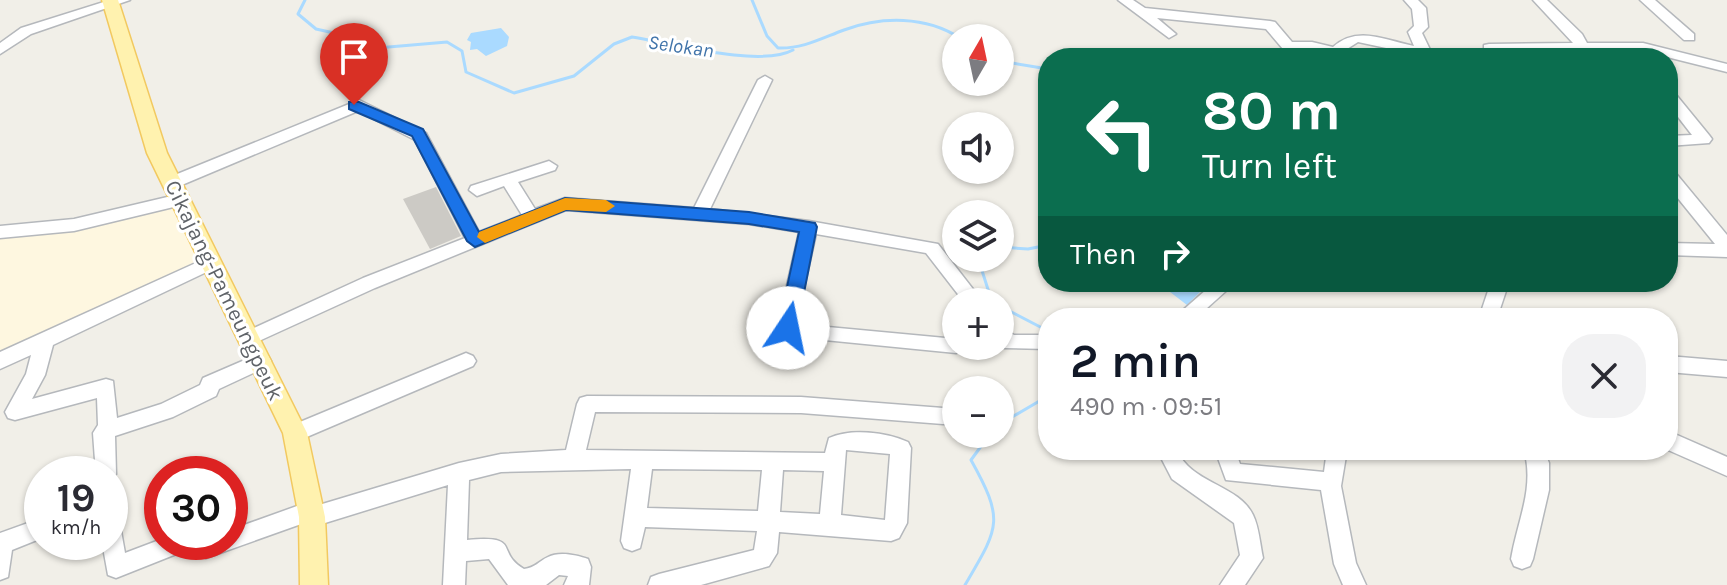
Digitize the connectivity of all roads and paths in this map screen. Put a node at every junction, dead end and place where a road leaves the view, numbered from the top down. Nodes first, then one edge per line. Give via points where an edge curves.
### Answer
1 (1125, 0) edge
2 (1411, 0) edge
3 (1540, 0) edge
4 (1647, 0) edge
5 (115, 1) edge
6 (1141, 12) junction
7 (1169, 34) dead end
8 (1689, 37) dead end
9 (1378, 42) junction
10 (1320, 48) edge
11 (1341, 48) edge
12 (1374, 48) edge
13 (1400, 48) edge
14 (1422, 48) edge
15 (1576, 48) edge
16 (0, 50) edge
17 (1678, 58) edge
18 (1727, 68) edge
19 (765, 80) dead end
20 (1678, 116) edge
21 (1678, 140) edge
22 (549, 166) dead end
23 (508, 179) junction
24 (1678, 188) edge
25 (477, 190) dead end
26 (176, 191) junction
27 (699, 215) junction
28 (531, 216) junction
29 (809, 227) junction
30 (0, 232) edge
31 (475, 241) junction
32 (1678, 249) edge
33 (1727, 249) edge
34 (209, 263) junction
35 (963, 288) edge
36 (1215, 292) edge
37 (1195, 308) edge
38 (250, 338) junction
39 (45, 339) junction
40 (1014, 341) edge
41 (1038, 342) edge
42 (942, 345) edge
43 (0, 361) edge
44 (261, 361) junction
45 (466, 361) dead end
46 (1678, 365) edge
47 (1727, 369) edge
48 (942, 416) edge
49 (108, 429) junction
50 (295, 433) junction
51 (1678, 445) edge
52 (105, 456) edge
53 (574, 459) junction
54 (643, 459) junction
55 (1170, 460) edge
56 (1227, 460) edge
57 (1336, 460) edge
58 (1537, 460) edge
59 (773, 461) junction
60 (834, 462) junction
61 (1727, 467) edge
62 (459, 472) junction
63 (1235, 474) junction
64 (1330, 482) junction
65 (312, 514) junction
66 (636, 517) junction
67 (1244, 518) junction
68 (769, 522) junction
69 (830, 524) junction
70 (248, 534) edge
71 (24, 535) edge
72 (632, 541) dead end
73 (1, 544) edge
74 (456, 552) junction
75 (144, 556) edge
76 (1522, 559) dead end
77 (115, 560) edge
78 (0, 569) edge
79 (314, 585) edge
80 (454, 585) edge
81 (575, 585) edge
82 (659, 585) edge
83 (1231, 585) edge
84 (1355, 585) edge

1 - 6 street
2 - 14 street via 1419,8 1421,27 1415,32
3 - 15 street via 1577,37
4 - 8 street
5 - 16 street via 26,31
5 - 26 main road, Cikajang-Pameungpeuk via 144,115
6 - 7 street
6 - 10 street via 1264,24 1274,27 1284,44
9 - 11 street via 1350,39
9 - 12 street
9 - 13 street
17 - 18 street
19 - 27 street
20 - 21 street via 1704,139
22 - 23 street
23 - 25 street
23 - 28 street
24 - 33 street
26 - 30 street via 74,225
26 - 31 street via 359,105 421,137
26 - 34 main road, Cikajang-Pameungpeuk
27 - 28 street via 565,204
27 - 29 street
28 - 31 street
29 - 35 street via 932,248
29 - 42 street via 787,325 791,331
31 - 38 street
32 - 33 street
34 - 38 main road, Cikajang-Pameungpeuk
34 - 39 street
36 - 37 street
38 - 44 main road, Cikajang-Pameungpeuk
39 - 43 street
39 - 49 street via 35,375 15,412 106,387
40 - 41 street
44 - 49 street via 210,384 209,390 187,402
44 - 50 main road, Cikajang-Pameungpeuk
45 - 50 street
46 - 47 street
48 - 53 street via 801,405 587,404
49 - 52 street via 103,433
50 - 65 main road, Cikajang-Pameungpeuk
51 - 61 street
53 - 54 street
53 - 62 street via 501,463
54 - 59 street
54 - 66 street
55 - 67 street
56 - 63 street
57 - 64 street
58 - 76 street via 1542,478
59 - 60 street
59 - 68 street
60 - 69 street
60 - 69 street via 835,447 843,441 894,445 902,452 895,528
62 - 65 street
62 - 74 street
63 - 64 street
63 - 67 street
64 - 84 street via 1345,564
65 - 70 street
65 - 79 main road, Cikajang-Pameungpeuk
66 - 68 street
66 - 72 street
67 - 83 street via 1252,558
68 - 69 street
68 - 82 street via 761,559
71 - 73 street
73 - 78 street
74 - 80 street
74 - 81 street via 494,548 514,580 537,578 556,564 571,565 582,571
75 - 77 street via 116,567

